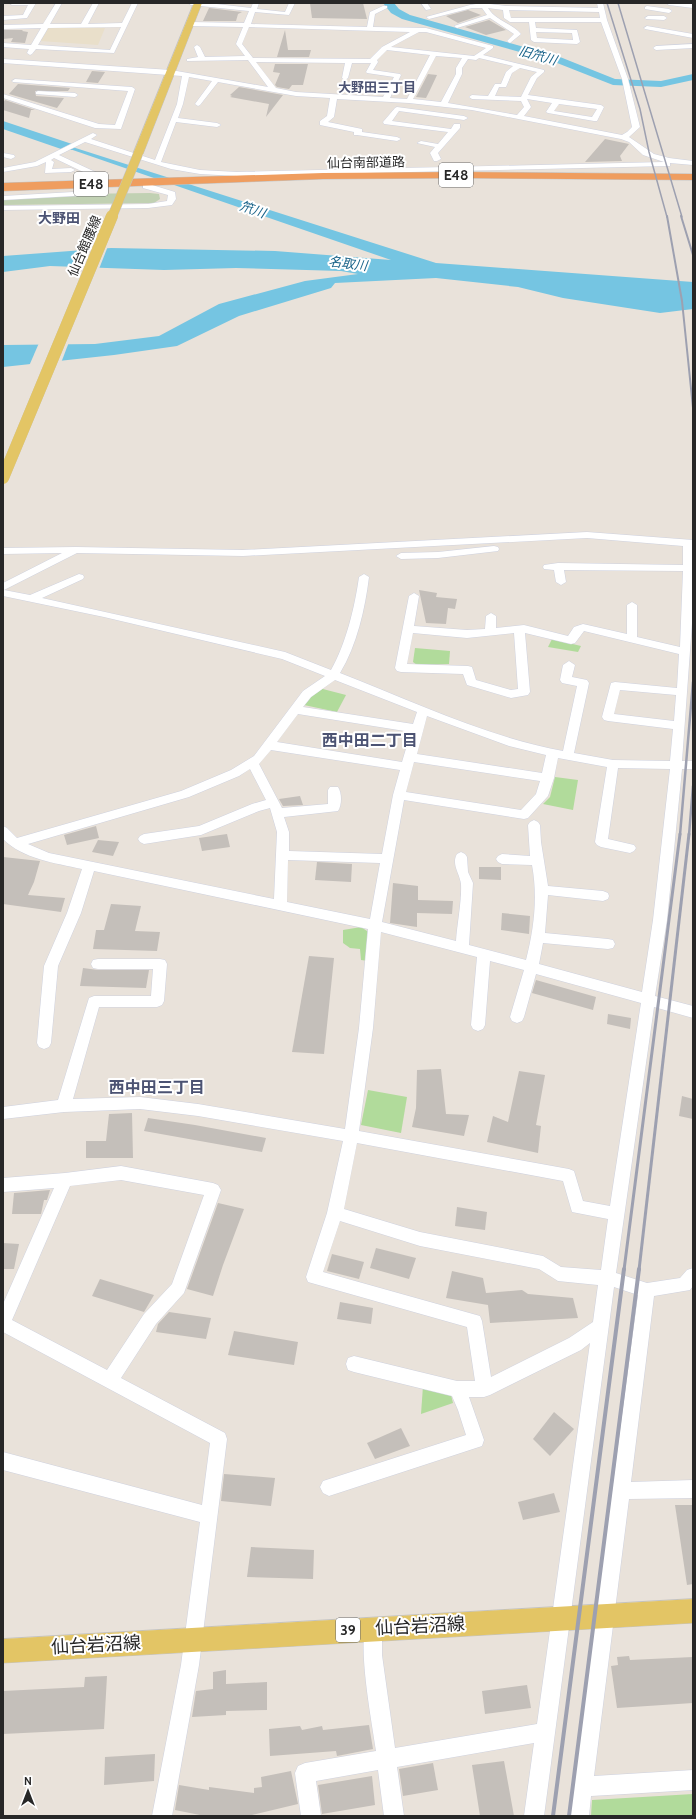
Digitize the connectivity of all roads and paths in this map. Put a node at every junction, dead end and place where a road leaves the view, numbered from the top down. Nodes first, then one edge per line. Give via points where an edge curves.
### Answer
1 (12, 3) edge
2 (32, 3) edge
3 (59, 3) edge
4 (96, 3) edge
5 (135, 3) edge
6 (194, 3) edge
7 (256, 3) edge
8 (292, 3) edge
9 (672, 3) edge
10 (485, 4) edge
11 (601, 6) edge
12 (693, 6) edge
13 (385, 7) dead end
14 (506, 8) junction
15 (647, 8) dead end
16 (253, 10) junction
17 (669, 10) junction
18 (185, 13) dead end
19 (491, 16) junction
20 (429, 17) dead end
21 (3, 18) edge
22 (648, 18) dead end
23 (532, 20) junction
24 (604, 20) junction
25 (125, 24) junction
26 (180, 24) dead end
27 (190, 24) junction
28 (84, 25) junction
29 (246, 25) junction
30 (46, 26) junction
31 (457, 26) dead end
32 (3, 27) edge
33 (370, 28) junction
34 (647, 28) dead end
35 (383, 29) junction
36 (418, 30) junction
37 (534, 30) junction
38 (693, 36) edge
39 (400, 38) junction
40 (510, 41) dead end
41 (3, 45) edge
42 (693, 46) edge
43 (34, 47) junction
44 (197, 47) dead end
45 (384, 48) junction
46 (491, 48) junction
47 (499, 48) dead end
48 (656, 48) dead end
49 (434, 53) junction
50 (478, 56) junction
51 (466, 57) junction
52 (202, 59) junction
53 (251, 59) junction
54 (189, 60) dead end
55 (349, 60) junction
56 (3, 61) edge
57 (372, 61) junction
58 (26, 62) junction
59 (519, 64) junction
60 (161, 71) junction
61 (171, 72) junction
62 (186, 74) junction
63 (345, 78) dead end
64 (217, 80) junction
65 (12, 86) edge
66 (80, 86) junction
67 (274, 90) junction
68 (38, 93) dead end
69 (75, 95) junction
70 (334, 97) junction
71 (472, 97) dead end
72 (491, 97) junction
73 (524, 98) junction
74 (53, 100) dead end
75 (385, 100) junction
76 (409, 101) junction
77 (557, 101) junction
78 (198, 104) dead end
79 (444, 104) junction
80 (472, 108) junction
81 (520, 116) junction
82 (464, 118) junction
83 (174, 120) junction
84 (214, 123) dead end
85 (98, 126) junction
86 (453, 131) junction
87 (623, 137) junction
88 (398, 139) dead end
89 (84, 140) junction
90 (421, 142) dead end
91 (440, 146) junction
92 (134, 152) junction
93 (3, 155) edge
94 (57, 155) junction
95 (3, 158) edge
96 (437, 159) dead end
97 (47, 160) junction
98 (157, 163) junction
99 (691, 163) edge
100 (3, 170) edge
101 (71, 170) dead end
102 (693, 177) edge
103 (144, 184) junction
104 (3, 188) edge
105 (3, 198) edge
106 (3, 208) edge
107 (15, 421) dead end
108 (3, 478) edge
109 (536, 538) junction
110 (690, 543) edge
111 (76, 550) junction
112 (3, 551) edge
113 (402, 556) dead end
114 (690, 567) edge
115 (79, 577) dead end
116 (364, 577) dead end
117 (561, 582) dead end
118 (3, 587) edge
119 (3, 593) edge
120 (414, 596) dead end
121 (30, 599) junction
122 (632, 604) dead end
123 (492, 616) dead end
124 (408, 629) junction
125 (519, 630) junction
126 (490, 632) junction
127 (632, 639) junction
128 (685, 652) junction
129 (570, 664) dead end
130 (333, 676) junction
131 (682, 692) junction
132 (294, 710) junction
133 (423, 710) junction
134 (678, 726) junction
135 (417, 729) junction
136 (268, 745) junction
137 (553, 753) junction
138 (568, 755) junction
139 (252, 762) junction
140 (408, 762) junction
141 (613, 764) junction
142 (693, 764) edge
143 (676, 765) junction
144 (548, 778) junction
145 (334, 790) dead end
146 (399, 795) junction
147 (276, 808) junction
148 (534, 825) dead end
149 (3, 831) edge
150 (144, 839) dead end
151 (15, 843) junction
152 (630, 848) dead end
153 (281, 854) junction
154 (461, 857) dead end
155 (386, 859) junction
156 (502, 859) dead end
157 (537, 861) junction
158 (89, 866) junction
159 (542, 890) junction
160 (603, 896) dead end
161 (280, 906) junction
162 (374, 925) junction
163 (538, 937) junction
164 (608, 944) dead end
165 (462, 948) junction
166 (484, 954) junction
167 (98, 964) dead end
168 (532, 967) junction
169 (648, 999) junction
170 (693, 1012) edge
171 (517, 1017) dead end
172 (478, 1025) dead end
173 (44, 1043) dead end
174 (64, 1106) junction
175 (3, 1113) edge
176 (351, 1136) junction
177 (65, 1180) junction
178 (3, 1185) edge
179 (335, 1213) junction
180 (616, 1214) junction
181 (693, 1274) edge
182 (607, 1278) junction
183 (648, 1290) junction
184 (3, 1323) edge
185 (601, 1326) junction
186 (354, 1364) dead end
187 (110, 1380) junction
188 (457, 1389) junction
189 (484, 1389) junction
190 (3, 1461) edge
191 (329, 1487) dead end
192 (693, 1489) edge
193 (621, 1491) junction
194 (208, 1515) junction
195 (693, 1611) edge
196 (604, 1617) junction
197 (560, 1618) junction
198 (372, 1629) junction
199 (194, 1639) junction
200 (3, 1651) edge
201 (546, 1732) junction
202 (387, 1760) junction
203 (693, 1780) edge
204 (582, 1787) junction
205 (162, 1816) edge
206 (311, 1816) edge
207 (394, 1816) edge
208 (534, 1816) edge
209 (579, 1816) edge

1 - 2 street
2 - 21 street via 25,17
3 - 30 street
4 - 28 street
5 - 25 street
6 - 16 street
6 - 18 main road
6 - 27 main road, 仙台館腰線
7 - 16 street
8 - 16 street via 287,14
9 - 12 street
9 - 17 street
10 - 14 street
10 - 19 street
10 - 20 street
11 - 14 street
11 - 24 street
13 - 33 street via 372,13
14 - 23 street via 507,18 510,20
15 - 17 street
16 - 29 street
17 - 22 street via 663,20
19 - 31 street
19 - 40 street via 518,34
23 - 24 street
23 - 37 street
24 - 87 street via 625,79 636,127
25 - 28 street
25 - 43 street via 112,52
26 - 60 main road, 仙台館腰線
27 - 29 street
27 - 61 main road, 仙台館腰線
28 - 30 street
29 - 33 street
29 - 53 street via 240,44
30 - 32 street
30 - 43 street
33 - 35 street
34 - 38 street
35 - 36 street
35 - 39 street via 379,32
36 - 39 street
36 - 46 street
37 - 37 street via 534,40 577,42 575,31
39 - 45 street
41 - 43 street
42 - 48 street
43 - 58 street
44 - 52 street
45 - 49 street
45 - 57 street
46 - 47 street
46 - 50 street
49 - 51 street
49 - 76 street
50 - 51 street
50 - 59 street
51 - 79 street
52 - 53 street
52 - 54 street
53 - 55 street
53 - 67 street
55 - 57 street
55 - 63 street
56 - 58 street
57 - 75 street via 375,62 369,72 398,75
58 - 60 street
58 - 65 street
59 - 72 street via 509,72 504,86 497,85
59 - 73 street via 545,70 534,77
60 - 61 street
60 - 92 main road, 仙台館腰線
61 - 62 street
61 - 92 main road, 仙台館腰線
62 - 64 street
62 - 83 street
64 - 67 street
64 - 78 street
65 - 66 street
65 - 85 street via 65,113
66 - 69 street
66 - 85 street via 132,89 118,127
67 - 70 street
68 - 69 street
69 - 74 street via 72,101
70 - 75 street
70 - 88 street via 330,117 323,123 359,131 357,134
71 - 72 street
72 - 73 street
73 - 77 street
73 - 81 street via 528,107
75 - 76 street
76 - 79 street
77 - 77 street via 564,102 601,107 594,119 550,112
79 - 80 street
80 - 81 street
80 - 82 street
81 - 87 street
82 - 86 street
82 - 86 street via 396,109 387,122
83 - 84 street
83 - 98 street
85 - 89 street via 93,136
86 - 91 street
87 - 99 street via 635,142 641,150 652,156
89 - 94 street
89 - 98 street
90 - 91 street
91 - 96 street via 434,153
92 - 107 main road, 仙台館腰線
92 - 108 main road, 仙台館腰線, bridge
93 - 95 street via 11,157
94 - 97 street
94 - 105 street via 103,179 104,184 97,192 92,193
97 - 100 street via 33,166
97 - 101 street via 50,162 48,171
98 - 99 street via 201,172 237,174
102 - 103 highway, 仙台南部道路 / E48 via 464,175
103 - 104 highway, 仙台南部道路 / E48
103 - 106 street via 172,194 172,199 169,203 154,206
109 - 110 street via 613,535
109 - 111 street via 243,553
109 - 113 street via 504,547 438,555
110 - 114 street
111 - 112 street
111 - 118 street
114 - 117 street via 553,567
114 - 128 street
115 - 121 street
116 - 130 street via 343,659
119 - 121 street
120 - 124 street
121 - 130 street via 285,656
122 - 127 street
123 - 126 street
124 - 125 street via 401,668 468,670 471,682 511,694 524,692
124 - 126 street via 467,634
125 - 126 street
125 - 127 street via 571,640 578,629 583,627
127 - 128 street
128 - 131 street
129 - 138 street via 566,680 583,683
130 - 132 street via 307,694
130 - 133 street
131 - 134 street
131 - 134 street via 615,686 608,717
132 - 135 street
132 - 136 street
133 - 135 street
133 - 137 street via 499,738
134 - 143 street
135 - 140 street
136 - 139 street via 258,759
136 - 140 street
137 - 138 street
137 - 144 street
138 - 141 street
139 - 147 street
139 - 151 street via 236,772 185,794
140 - 144 street
140 - 146 street
141 - 143 street
141 - 152 street via 601,842
142 - 143 street
143 - 169 street via 661,913
144 - 146 street via 542,796 524,815
145 - 147 street via 334,808
146 - 155 street
147 - 150 street via 256,807 201,830
147 - 153 street via 282,832
148 - 157 street via 533,838
149 - 151 street
151 - 158 street via 47,857
153 - 155 street
153 - 161 street
154 - 165 street via 462,872 467,883
155 - 162 street
156 - 157 street
157 - 159 street
158 - 161 street
158 - 173 street via 74,914 51,966
159 - 160 street
159 - 163 street
161 - 162 street
162 - 165 street
162 - 176 street via 366,1028
163 - 164 street
163 - 168 street
165 - 166 street
166 - 168 street
166 - 172 street
167 - 174 street via 160,964 157,1001 94,1002
168 - 169 street
168 - 171 street
169 - 170 street
169 - 180 street
174 - 175 street
174 - 176 street via 140,1103 198,1110
176 - 179 street
176 - 180 street via 568,1176 577,1207
177 - 178 street
177 - 184 street
177 - 187 street via 121,1173 213,1190 178,1288 150,1319
179 - 182 street via 420,1239 543,1262 558,1274
179 - 189 street via 314,1277 474,1321
180 - 182 street
181 - 183 street via 684,1284
182 - 183 street
182 - 185 street
183 - 193 street
184 - 187 street
185 - 189 street via 575,1344
185 - 197 street
186 - 188 street
187 - 194 street via 219,1439
188 - 189 street
188 - 191 street via 476,1440
190 - 194 street
192 - 193 street
193 - 196 street
194 - 199 street
195 - 196 main road, 仙台岩沼線 / 39
196 - 197 main road, 仙台岩沼線 / 39
196 - 204 street
197 - 198 main road, 仙台岩沼線 / 39
197 - 201 street
198 - 199 main road, 仙台岩沼線 / 39
198 - 202 street
199 - 200 main road, 仙台岩沼線 / 39
199 - 205 street
201 - 202 street
201 - 208 street
202 - 206 street via 305,1773
202 - 207 street
203 - 204 street
204 - 209 street

